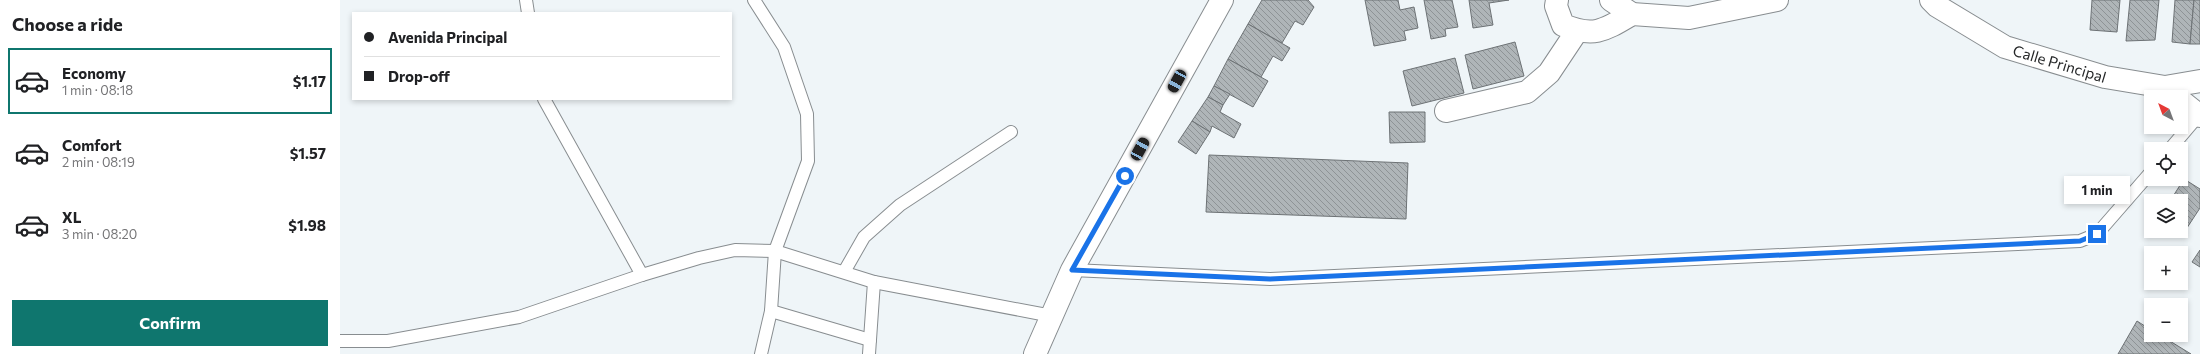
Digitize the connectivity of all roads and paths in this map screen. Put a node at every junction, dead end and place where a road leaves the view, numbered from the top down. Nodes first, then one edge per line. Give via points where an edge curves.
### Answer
1 (526, 0) edge
2 (754, 0) edge
3 (1222, 0) edge
4 (1557, 0) edge
5 (1611, 0) edge
6 (1777, 0) edge
7 (1916, 0) edge
8 (1934, 3) edge
9 (528, 12) edge
10 (1632, 14) junction
11 (1577, 31) junction
12 (2200, 81) edge
13 (2155, 90) edge
14 (2183, 90) edge
15 (545, 100) edge
16 (2188, 106) edge
17 (1446, 111) dead end
18 (2199, 115) edge
19 (1011, 132) dead end
20 (2176, 142) edge
21 (2144, 180) edge
22 (775, 251) junction
23 (1072, 270) junction
24 (844, 272) junction
25 (642, 275) junction
26 (874, 282) junction
27 (770, 311) junction
28 (1052, 316) junction
29 (870, 340) junction
30 (340, 341) edge
31 (760, 354) edge
32 (869, 354) edge
33 (1036, 354) edge

1 - 9 lane
2 - 22 lane via 784,47 806,114 808,161
3 - 23 street
4 - 11 street via 1556,6 1563,25
5 - 10 street
6 - 10 street via 1688,18
7 - 8 street, Calle Principal
8 - 13 street, Calle Principal via 2005,47
10 - 11 street via 1601,31
11 - 17 street via 1549,73 1527,92
12 - 14 street, Calle Principal
15 - 25 lane
16 - 18 street
18 - 20 lane
19 - 24 lane via 900,205 864,237
21 - 23 lane via 2097,234 2080,241 1270,279
22 - 24 lane
22 - 25 lane via 735,250
22 - 27 lane
23 - 28 street
24 - 26 lane
25 - 30 lane via 519,317 388,341
26 - 28 lane
26 - 29 lane
27 - 29 lane
27 - 31 lane
28 - 33 street
29 - 32 lane

